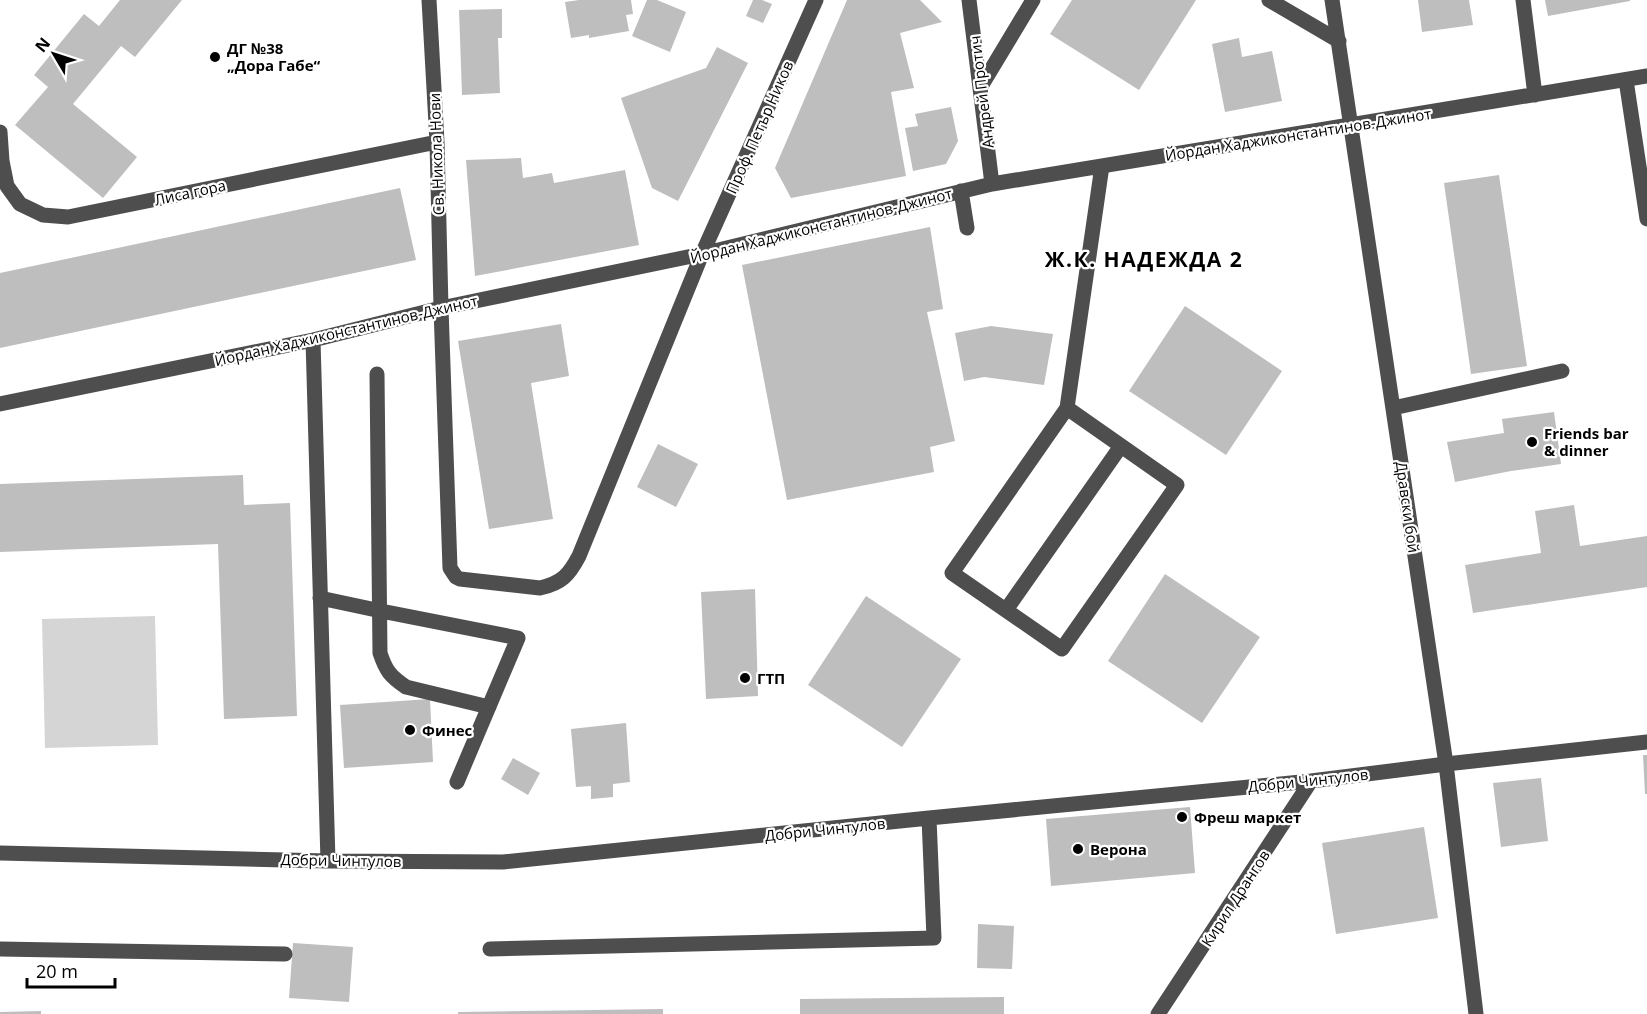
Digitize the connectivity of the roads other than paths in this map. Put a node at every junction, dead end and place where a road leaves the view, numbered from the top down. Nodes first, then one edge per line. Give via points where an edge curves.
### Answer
1 (429, 0) edge
2 (816, 0) edge
3 (969, 0) edge
4 (1034, 0) edge
5 (1269, 0) edge
6 (1332, 0) edge
7 (1523, 0) edge
8 (1339, 41) junction
9 (1647, 76) edge
10 (1626, 80) junction
11 (980, 88) junction
12 (1535, 95) junction
13 (1352, 124) junction
14 (0, 132) edge
15 (437, 142) junction
16 (1102, 166) junction
17 (992, 184) junction
18 (961, 191) junction
19 (1647, 219) edge
20 (967, 228) dead end
21 (702, 254) junction
22 (441, 308) junction
23 (313, 340) junction
24 (1562, 371) dead end
25 (377, 374) dead end
26 (0, 404) edge
27 (1067, 408) junction
28 (1394, 408) junction
29 (1121, 446) junction
30 (320, 597) junction
31 (1006, 610) junction
32 (381, 611) junction
33 (489, 707) junction
34 (1647, 742) edge
35 (1446, 764) junction
36 (1311, 781) junction
37 (458, 782) dead end
38 (929, 818) junction
39 (0, 853) edge
40 (328, 861) junction
41 (0, 949) edge
42 (490, 950) dead end
43 (285, 954) dead end
44 (1158, 1014) edge
45 (1476, 1014) edge

1 - 15 street, Св. Никола Нови
2 - 21 street, Проф. Петър Ников
3 - 11 street, Андрей Протич
4 - 11 street
5 - 8 street
6 - 8 street, Дравски бой
7 - 12 street
8 - 13 street, Дравски бой
9 - 10 street, Йордан Хаджиконстантинов-Джинот
10 - 12 street, Йордан Хаджиконстантинов-Джинот
10 - 19 street
11 - 17 street, Андрей Протич
12 - 13 street, Йордан Хаджиконстантинов-Джинот
13 - 16 street, Йордан Хаджиконстантинов-Джинот
13 - 28 street, Дравски бой
14 - 15 street, Лиса гора via 7,186 20,204 43,215 68,217
15 - 22 street, Св. Никола Нови
16 - 17 street, Йордан Хаджиконстантинов-Джинот
16 - 27 street
17 - 18 street, Йордан Хаджиконстантинов-Джинот
18 - 20 street
18 - 21 street, Йордан Хаджиконстантинов-Джинот
21 - 22 street, Йордан Хаджиконстантинов-Джинот
21 - 22 street, Проф. Петър Ников via 579,556 570,573 551,586 460,579 451,571
22 - 23 street, Йордан Хаджиконстантинов-Джинот
23 - 26 street, Йордан Хаджиконстантинов-Джинот
23 - 30 street
24 - 28 street
25 - 32 street
27 - 29 street
27 - 31 street via 952,573
28 - 35 street, Дравски бой
29 - 31 street
29 - 31 street via 1177,485 1062,649
30 - 32 street
30 - 40 street
32 - 33 street via 380,653 385,669 396,680 406,687
32 - 33 street via 518,638
33 - 37 street
34 - 35 street, Добри Чинтулов
35 - 36 street, Добри Чинтулов
35 - 45 street, Дравски бой
36 - 38 street, Добри Чинтулов
36 - 44 street, Кирил Дрангов
38 - 40 street, Добри Чинтулов via 503,862
38 - 42 street via 934,938
39 - 40 street, Добри Чинтулов
41 - 43 street

